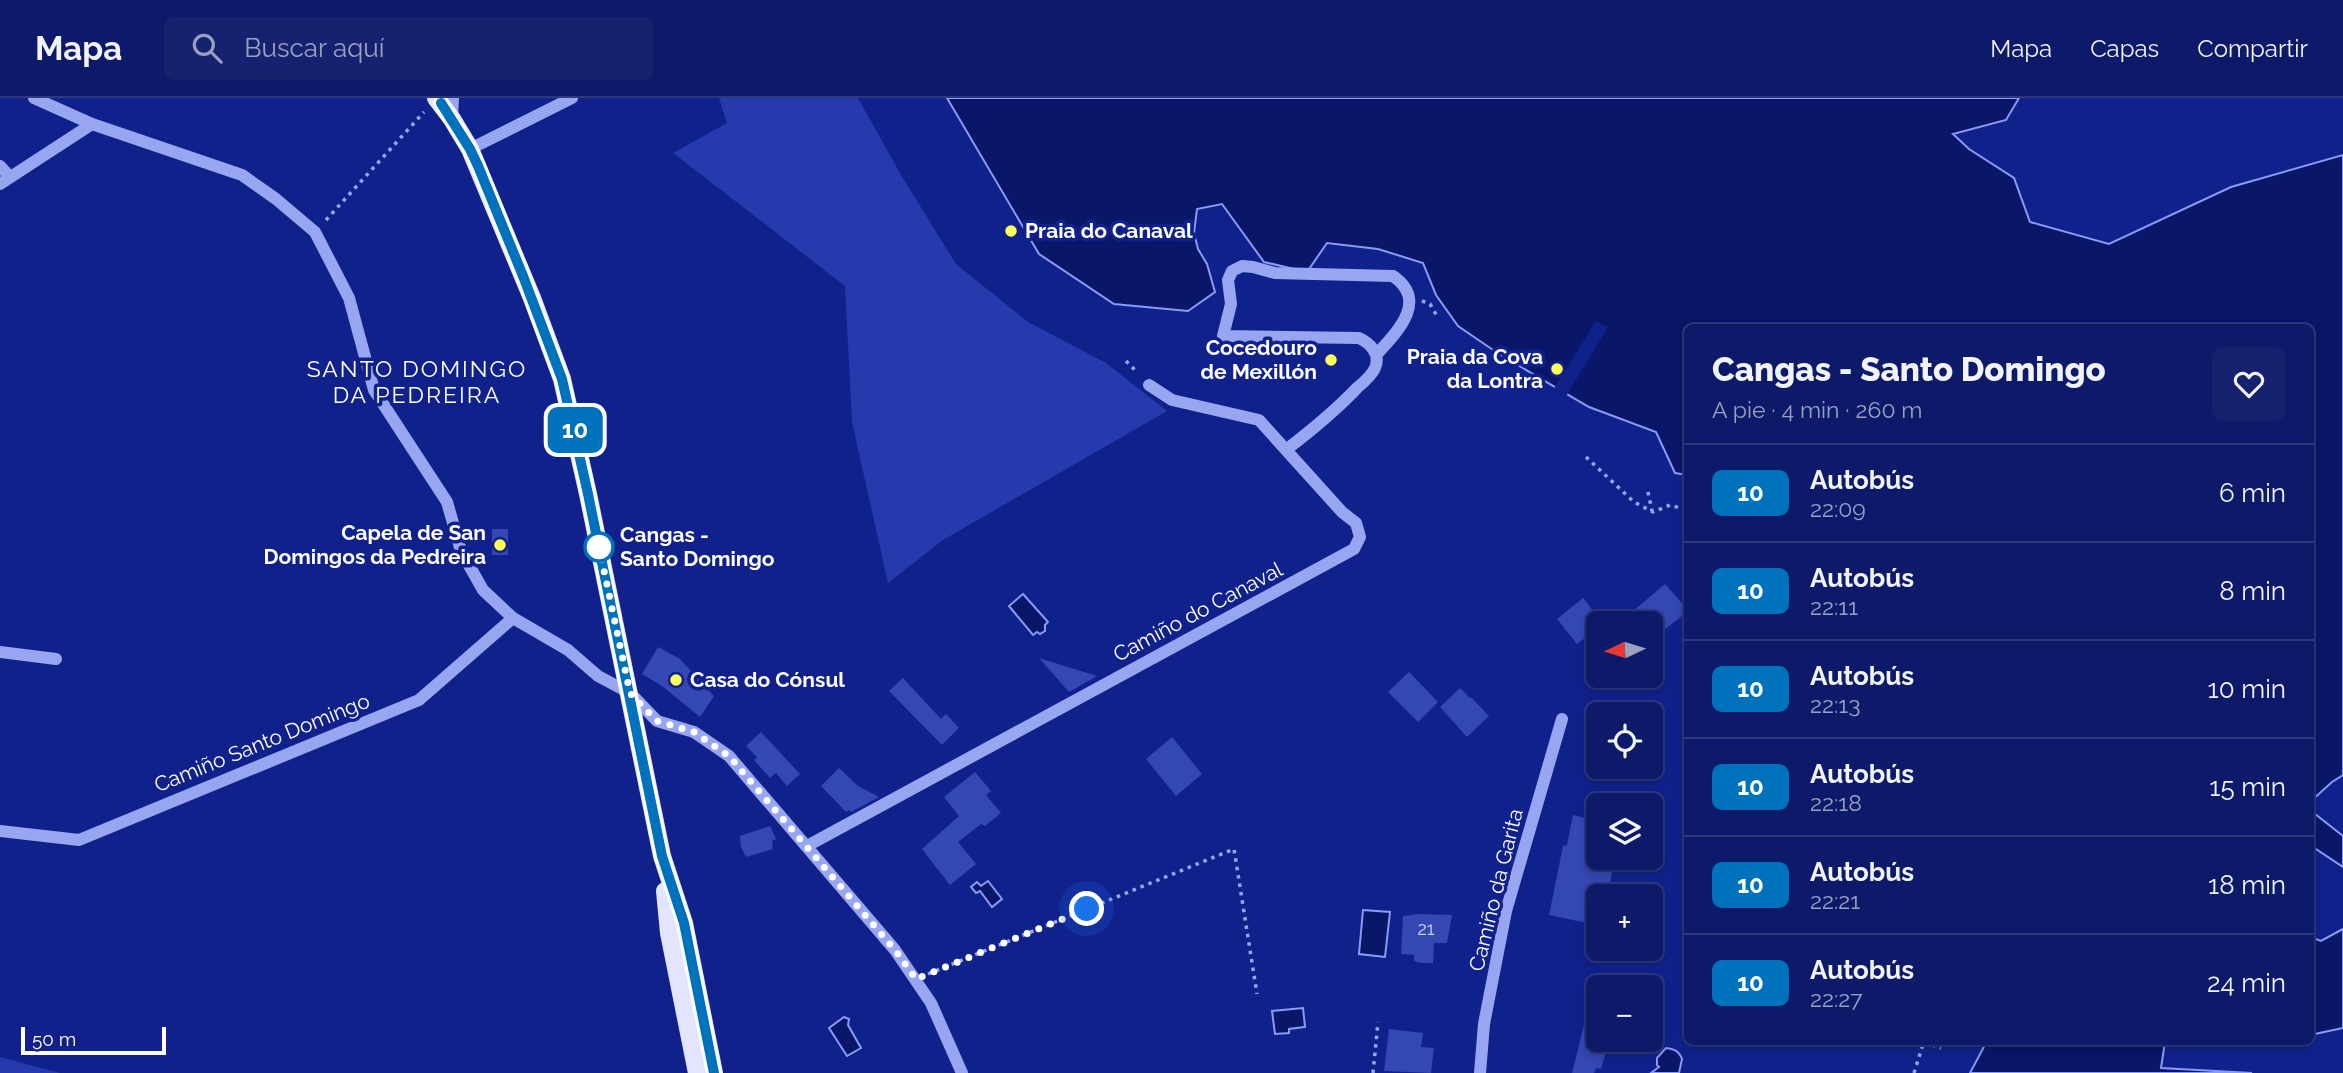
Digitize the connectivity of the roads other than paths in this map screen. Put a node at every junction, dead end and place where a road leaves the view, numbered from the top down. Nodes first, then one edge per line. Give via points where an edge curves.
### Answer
1 (34, 98) edge
2 (572, 98) edge
3 (441, 99) edge
4 (93, 124) junction
5 (470, 149) junction
6 (0, 166) edge
7 (5, 181) edge
8 (1376, 355) junction
9 (1149, 385) dead end
10 (1287, 449) junction
11 (513, 618) junction
12 (0, 652) edge
13 (55, 659) dead end
14 (630, 693) junction
15 (1562, 719) dead end
16 (0, 831) edge
17 (807, 846) junction
18 (662, 856) junction
19 (688, 1027) junction
20 (697, 1073) edge
21 (705, 1073) edge
22 (714, 1073) edge
23 (962, 1073) edge
24 (1480, 1073) edge

1 - 4 street
2 - 5 street
3 - 5 main road
4 - 7 street
4 - 11 street via 242,175 316,233 349,298 374,390 447,502 461,551 484,590
5 - 14 main road via 562,379
6 - 7 street
8 - 8 street via 1370,343 1359,338 1223,336 1231,304 1228,280 1232,271 1242,266 1275,273 1393,276 1404,284 1410,301 1407,315
8 - 10 street via 1376,367 1362,383
9 - 10 street, Camiño do Canaval via 1172,400 1259,420
10 - 17 street, Camiño do Canaval via 1356,523 1360,537 1354,549
11 - 14 street
11 - 16 street, Camiño Santo Domingo via 419,700 79,839
12 - 13 street
14 - 17 street via 657,721 694,732 729,756
14 - 18 main road
15 - 24 street, Camiño da Garita via 1506,911 1484,1024
17 - 23 street via 916,979 932,1003
18 - 19 main road via 669,933
18 - 22 main road via 684,923
19 - 20 main road
19 - 21 main road via 699,1042

